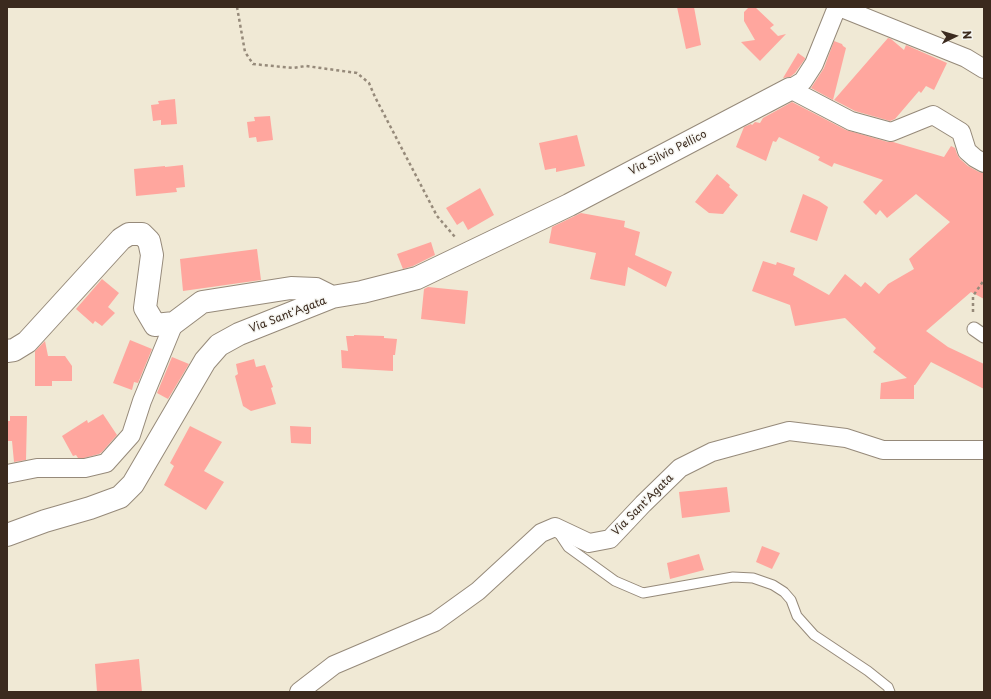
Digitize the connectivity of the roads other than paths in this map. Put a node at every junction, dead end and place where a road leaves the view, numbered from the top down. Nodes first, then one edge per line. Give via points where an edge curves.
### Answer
1 (838, 7) edge
2 (984, 69) edge
3 (790, 89) junction
4 (984, 163) edge
5 (332, 298) junction
6 (174, 323) junction
7 (7, 351) edge
8 (984, 450) edge
9 (7, 474) edge
10 (555, 527) junction
11 (7, 535) edge
12 (299, 692) edge
13 (890, 692) edge

1 - 2 street via 966,58
1 - 3 street via 814,64 803,82
3 - 4 street via 851,121 891,132 933,115 961,132 968,151
3 - 5 street, Via Silvio Pellico via 569,205 418,278
5 - 6 street, Via Sant'Agata via 316,289 291,288 202,302
5 - 11 street, Via Sant'Agata via 239,334 219,345 205,361 133,484 120,497
6 - 7 street via 155,325 145,308 152,255 149,242 142,234 129,234 121,239 27,342
6 - 9 street via 131,435 106,462 85,468 37,468
8 - 10 street, Via Sant'Agata via 883,450 846,438 789,431 712,452 680,468 610,539 589,543
10 - 12 street via 541,532 478,591 435,622 334,665
10 - 13 lane via 568,547 615,581 643,593 733,576 753,578 773,585 791,600 797,616 814,635 868,671 888,687

